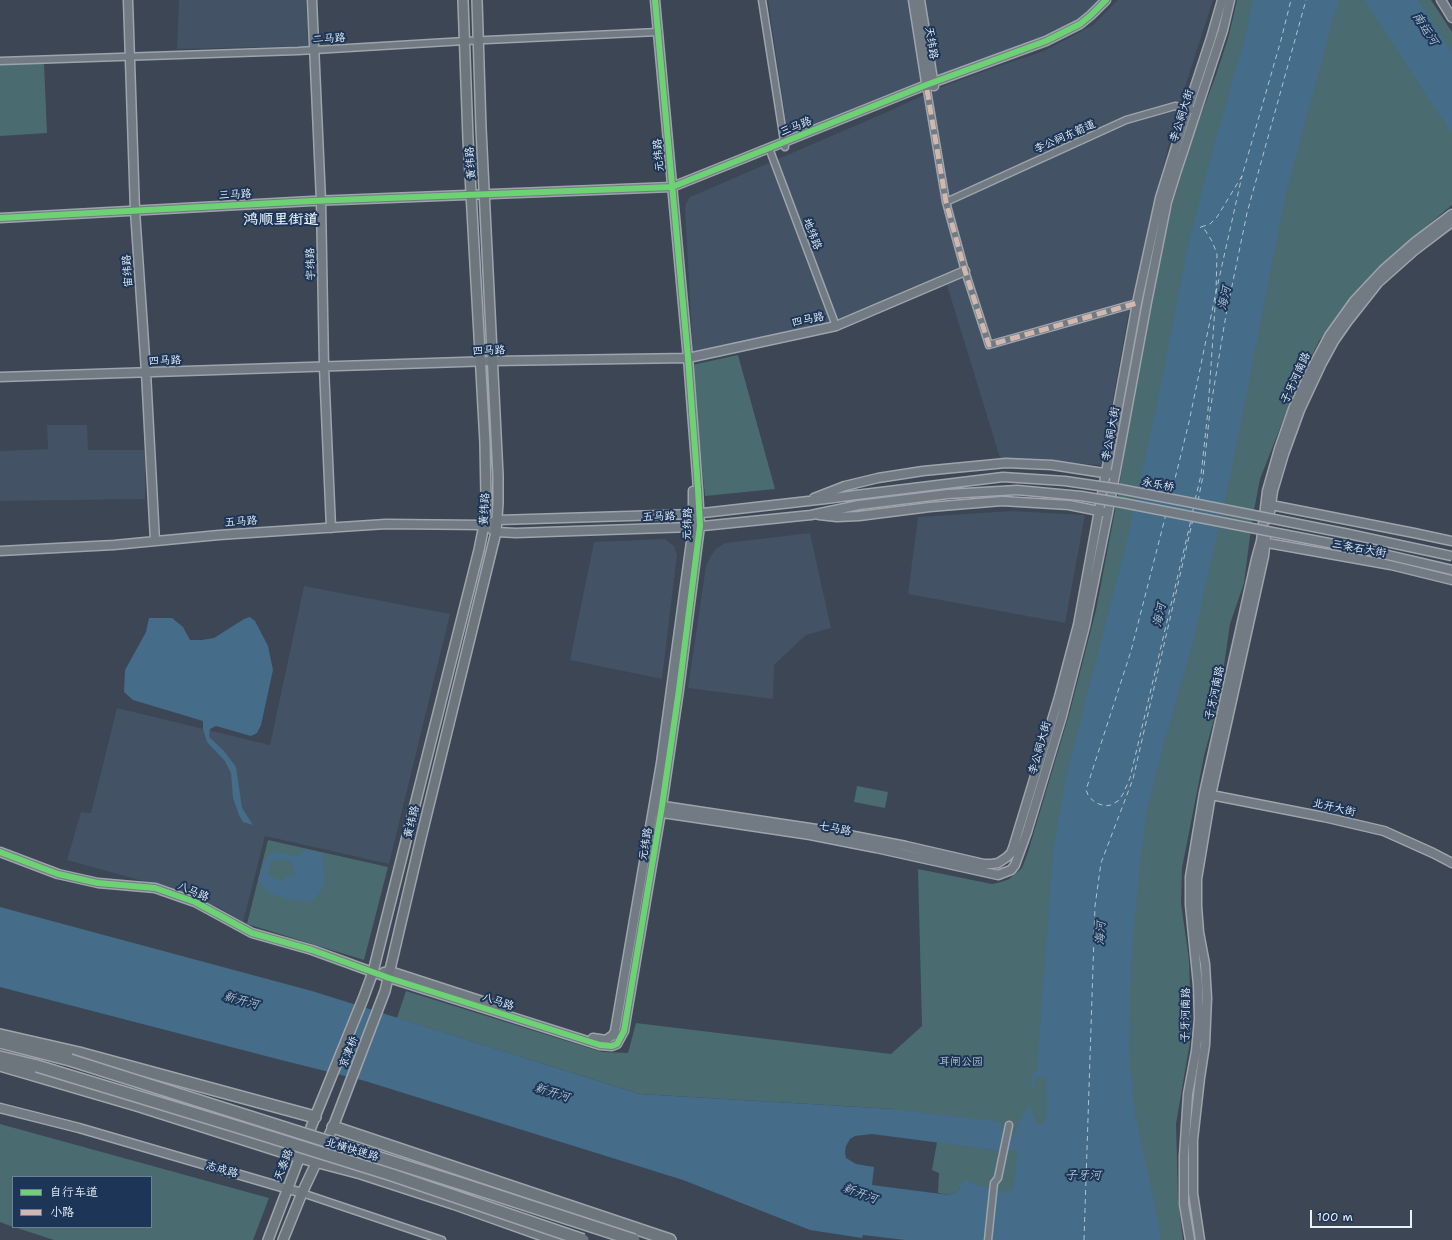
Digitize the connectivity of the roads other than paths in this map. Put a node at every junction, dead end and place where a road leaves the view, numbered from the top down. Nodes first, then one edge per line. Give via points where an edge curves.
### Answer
1 (128, 0) edge
2 (312, 0) edge
3 (464, 0) edge
4 (476, 0) edge
5 (653, 0) edge
6 (762, 0) edge
7 (913, 0) edge
8 (920, 0) edge
9 (1106, 0) edge
10 (1110, 0) edge
11 (1222, 0) edge
12 (1230, 0) edge
13 (1441, 0) edge
14 (1452, 18) edge
15 (656, 32) junction
16 (478, 40) junction
17 (466, 41) junction
18 (314, 50) junction
19 (129, 56) junction
20 (0, 61) edge
21 (930, 86) junction
22 (1192, 110) junction
23 (784, 145) junction
24 (770, 150) junction
25 (669, 187) junction
26 (472, 195) junction
27 (485, 196) junction
28 (321, 201) junction
29 (946, 202) junction
30 (135, 211) junction
31 (1452, 214) edge
32 (0, 218) edge
33 (1452, 222) edge
34 (965, 271) junction
35 (1137, 303) junction
36 (836, 326) junction
37 (686, 358) junction
38 (480, 362) junction
39 (493, 362) junction
40 (324, 367) junction
41 (146, 372) junction
42 (0, 377) edge
43 (1106, 473) junction
44 (1115, 474) junction
45 (856, 494) joint
46 (808, 500) junction
47 (1268, 505) junction
48 (1099, 511) junction
49 (1108, 513) junction
50 (697, 514) junction
51 (811, 515) junction
52 (498, 520) junction
53 (484, 525) junction
54 (696, 526) junction
55 (331, 528) junction
56 (496, 532) junction
57 (155, 541) junction
58 (1452, 541) edge
59 (1263, 542) junction
60 (0, 551) edge
61 (1452, 556) edge
62 (1452, 570) edge
63 (1452, 580) edge
64 (1208, 794) junction
65 (658, 809) junction
66 (0, 852) edge
67 (1001, 861) joint
68 (1452, 864) edge
69 (1011, 870) joint
70 (373, 972) junction
71 (390, 974) junction
72 (364, 1000) joint
73 (380, 1006) joint
74 (0, 1035) edge
75 (610, 1038) joint
76 (0, 1042) edge
77 (617, 1044) joint
78 (0, 1057) edge
79 (0, 1065) edge
80 (323, 1098) joint
81 (0, 1108) edge
82 (315, 1117) junction
83 (333, 1127) junction
84 (1009, 1127) dead end
85 (300, 1157) junction
86 (317, 1162) junction
87 (288, 1189) junction
88 (302, 1193) junction
89 (268, 1240) edge
90 (283, 1240) edge
91 (442, 1240) edge
92 (557, 1240) edge
93 (583, 1240) edge
94 (634, 1240) edge
95 (670, 1240) edge
96 (988, 1240) edge
97 (1190, 1240) edge
98 (1200, 1240) edge

1 - 19 street, 宙纬路
2 - 18 street, 宇纬路
3 - 17 main road, 黄纬路
4 - 16 main road, 黄纬路
5 - 15 street, 元纬路
6 - 23 street
7 - 21 street, 天纬路
8 - 21 street, 天纬路
9 - 21 street, 三马路 via 1080,24 1052,38
10 - 21 street, 三马路 via 1089,21 1045,45
11 - 22 street, 李公祠大街
12 - 22 street, 李公祠大街 via 1223,30
13 - 14 street
15 - 16 street, 二马路
15 - 25 street, 元纬路
16 - 17 street, 二马路
16 - 27 main road, 黄纬路
17 - 18 street, 二马路
17 - 26 main road, 黄纬路
18 - 19 street, 二马路
18 - 28 street, 宇纬路
19 - 20 street, 二马路
19 - 30 street, 宙纬路
21 - 23 street, 三马路
21 - 29 street
22 - 29 street, 李公祠东箭道 via 1175,106 1126,120
22 - 35 street, 李公祠大街 via 1160,198
22 - 44 street, 李公祠大街 via 1161,228
23 - 24 street, 三马路
24 - 25 street, 三马路
24 - 36 street, 地纬路
25 - 27 street, 三马路
25 - 37 street, 元纬路
26 - 27 street, 三马路
26 - 28 street, 三马路
26 - 38 main road, 黄纬路
27 - 39 main road, 黄纬路
28 - 30 street, 三马路
28 - 40 street, 宇纬路
29 - 34 street
30 - 32 street, 三马路
30 - 41 street, 宙纬路
31 - 47 street, 子牙河南路 via 1383,270 1354,301 1329,336 1293,410 1267,491
33 - 47 street, 子牙河南路 via 1378,283 1334,341 1300,410
34 - 35 street via 989,346
34 - 36 street, 四马路
35 - 43 street, 李公祠大街
36 - 37 street, 四马路
37 - 39 street, 四马路
37 - 50 street, 元纬路
38 - 39 street, 四马路
38 - 40 street, 四马路
38 - 53 main road, 黄纬路 via 486,497
39 - 52 main road, 黄纬路
40 - 41 street, 四马路
40 - 55 street, 宇纬路
41 - 42 street, 四马路
41 - 57 street, 宙纬路
43 - 44 street
43 - 46 street via 1052,465 1006,463 923,471 845,486
43 - 48 street, 李公祠大街
44 - 49 street, 李公祠大街
45 - 46 street, 五马路
45 - 61 street, 永乐桥, bridge via 1003,477 1065,481 1198,504
46 - 50 street, 五马路
47 - 58 street
47 - 59 street, 子牙河南路
48 - 49 street
48 - 51 street via 1069,505 1002,501 930,506 859,516
48 - 67 street, 李公祠大街 via 1078,625 1064,679 1013,848
49 - 69 street, 李公祠大街 via 1071,683 1019,858
50 - 52 street, 五马路
50 - 54 street, 元纬路
51 - 54 street, 五马路
51 - 62 street, 五马路, bridge via 859,505 948,494 1017,490 1123,503
52 - 53 street, 五马路
52 - 56 main road, 黄纬路
53 - 55 street, 五马路 via 386,524
53 - 56 street, 五马路
53 - 70 main road, 黄纬路
54 - 56 street, 五马路
54 - 65 street, 元纬路
55 - 57 street, 五马路
56 - 71 main road, 黄纬路
57 - 60 street, 五马路
59 - 63 street, 三条石大街
59 - 64 street, 子牙河南路 via 1256,559
64 - 68 street, 北开大街 via 1384,831
64 - 97 street, 子牙河南路 via 1190,877 1199,1019 1188,1094 1184,1156 1184,1204
64 - 98 street, 子牙河南路 via 1197,886 1199,932 1205,964 1207,998 1205,1045 1193,1140 1193,1193
65 - 67 street, 七马路 via 823,830 984,864
65 - 69 street, 七马路 via 810,835 998,875
65 - 75 street, 元纬路 via 615,1031
65 - 77 street, 元纬路 via 624,1031
66 - 70 street, 八马路 via 58,874 98,883 155,888 195,902 252,932
70 - 71 street, 八马路
70 - 72 main road, 黄纬路
71 - 73 main road, 黄纬路
71 - 75 street, 八马路 via 595,1038
71 - 77 street, 八马路 via 600,1045
72 - 80 main road, 京津桥
73 - 83 main road, 京津桥
74 - 82 highway via 79,1053
76 - 94 highway, 北横快速路, bridge via 70,1060
78 - 93 highway, 北横快速路, bridge via 230,1124
79 - 85 highway
80 - 82 main road, 天泰路
81 - 87 street, 志成路 via 79,1128
82 - 85 main road, 天泰路
83 - 86 main road
83 - 95 highway
84 - 96 street via 998,1178 994,1183
85 - 86 highway
85 - 87 main road, 天泰路
86 - 88 main road
86 - 92 highway via 361,1173
87 - 88 street, 志成路
87 - 89 main road, 天泰路
88 - 90 main road
88 - 91 street, 志成路

